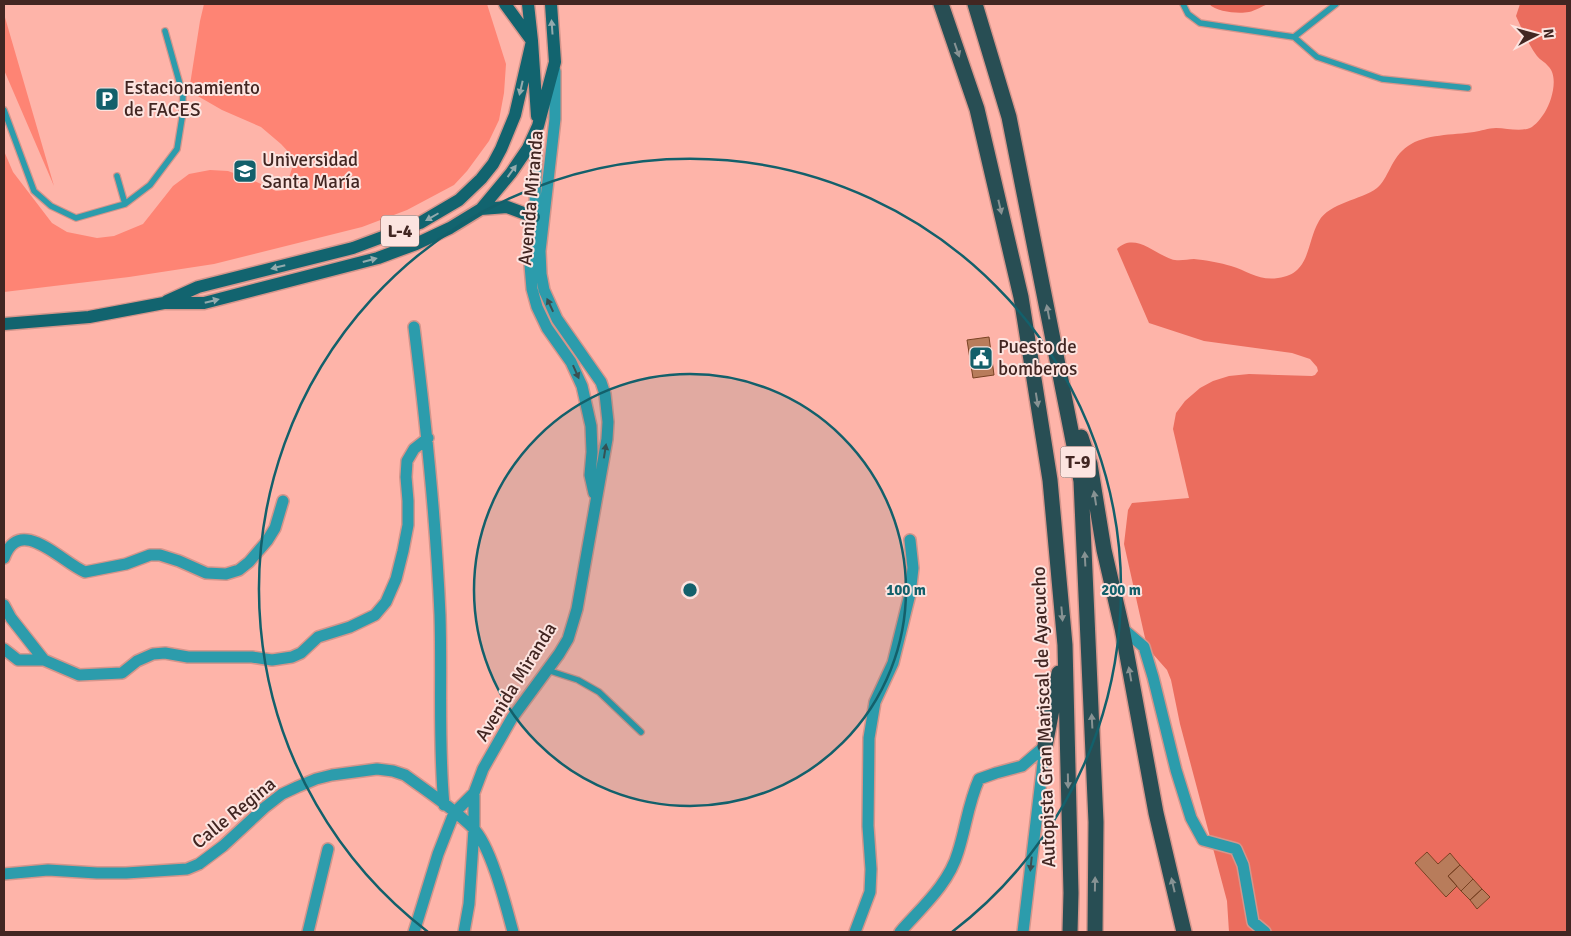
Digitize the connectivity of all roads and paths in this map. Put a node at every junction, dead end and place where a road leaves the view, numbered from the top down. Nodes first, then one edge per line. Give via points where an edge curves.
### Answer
1 (505, 4) edge
2 (528, 4) edge
3 (551, 4) edge
4 (941, 4) edge
5 (975, 4) edge
6 (1183, 4) edge
7 (1336, 4) edge
8 (165, 31) dead end
9 (1294, 37) junction
10 (532, 41) junction
11 (555, 62) junction
12 (1468, 88) dead end
13 (4, 110) edge
14 (538, 126) junction
15 (116, 176) dead end
16 (125, 204) junction
17 (481, 209) junction
18 (534, 217) junction
19 (164, 303) junction
20 (4, 324) edge
21 (414, 327) dead end
22 (1062, 386) junction
23 (428, 438) junction
24 (596, 499) junction
25 (283, 501) dead end
26 (910, 540) dead end
27 (4, 558) edge
28 (4, 605) edge
29 (1122, 628) junction
30 (1065, 645) junction
31 (4, 649) edge
32 (44, 660) junction
33 (547, 670) junction
34 (641, 732) dead end
35 (1045, 746) junction
36 (474, 793) junction
37 (444, 805) junction
38 (454, 813) junction
39 (474, 829) junction
40 (328, 849) dead end
41 (4, 874) edge
42 (308, 932) edge
43 (414, 932) edge
44 (464, 932) edge
45 (513, 932) edge
46 (855, 932) edge
47 (900, 932) edge
48 (1023, 932) edge
49 (1070, 932) edge
50 (1095, 932) edge
51 (1184, 932) edge
52 (1265, 932) edge

1 - 10 main road
2 - 10 main road, L-4
11 -> 3 main road, L-4
4 -> 30 highway, Autopista Gran Mariscal de Ayacucho / T-9 via 977,109 1021,297 1050,480
22 -> 5 highway, T-9 via 1009,117
6 - 9 lane via 1188,14 1200,23
7 - 9 lane
8 - 16 lane via 183,95 178,148 150,185
9 - 12 lane via 1316,57 1382,79
10 - 14 main road
10 -> 19 main road, L-4 via 515,115 501,149 481,179 459,200 420,223 353,248 198,287
11 - 14 main road, L-4
24 -> 11 street, Avenida Miranda via 607,438 605,394 601,382 557,319 544,290 541,274 540,251 555,119
13 - 16 lane via 34,191 51,206 76,218
17 -> 14 main road, L-4 via 521,158
14 - 18 street, Avenida Miranda
15 - 16 lane
17 - 18 main road via 507,207
19 -> 17 main road, L-4 via 204,303 378,258 450,228
18 -> 24 street, Avenida Miranda via 530,265 532,289 547,328 571,362 582,386 591,426 590,475
19 - 20 main road, L-4 via 89,317
21 - 23 street
29 -> 22 highway via 1104,550 1090,464
50 -> 22 highway, T-9 via 1096,822 1081,481
23 - 32 street via 414,449 407,461 408,524 404,551 386,602 375,615 350,628 318,636 301,654 272,660 165,653 137,661 122,673 79,675
23 - 37 street via 438,574 440,766
24 - 33 street, Avenida Miranda via 577,609 568,639
25 - 27 street via 275,528 267,541 249,562 226,574 206,573 160,555 85,572 27,539 11,545
26 - 46 street via 913,568 910,594 893,663 875,702 869,738 870,892
28 - 32 street
51 -> 29 highway via 1156,813
29 - 52 street via 1144,647 1191,818 1203,840 1236,849 1243,865 1254,922
30 - 35 highway
30 -> 49 highway, Autopista Gran Mariscal de Ayacucho / T-9
31 - 32 street via 18,660
33 - 34 lane via 578,680 599,692
33 - 36 street, Avenida Miranda via 512,718 483,769
35 - 47 street via 1022,766 979,779 954,862 941,887
35 -> 48 street
36 - 38 street, Avenida Miranda
36 - 39 street, Avenida Miranda
37 - 38 street, Calle Regina
37 - 41 street, Calle Regina via 406,775 394,771 377,769 332,775 282,794 223,846 187,869 97,874 48,870
38 - 39 street, Calle Regina
38 - 43 street, Avenida Miranda
39 - 44 street, Avenida Miranda
39 - 45 street via 487,851
40 - 42 street

